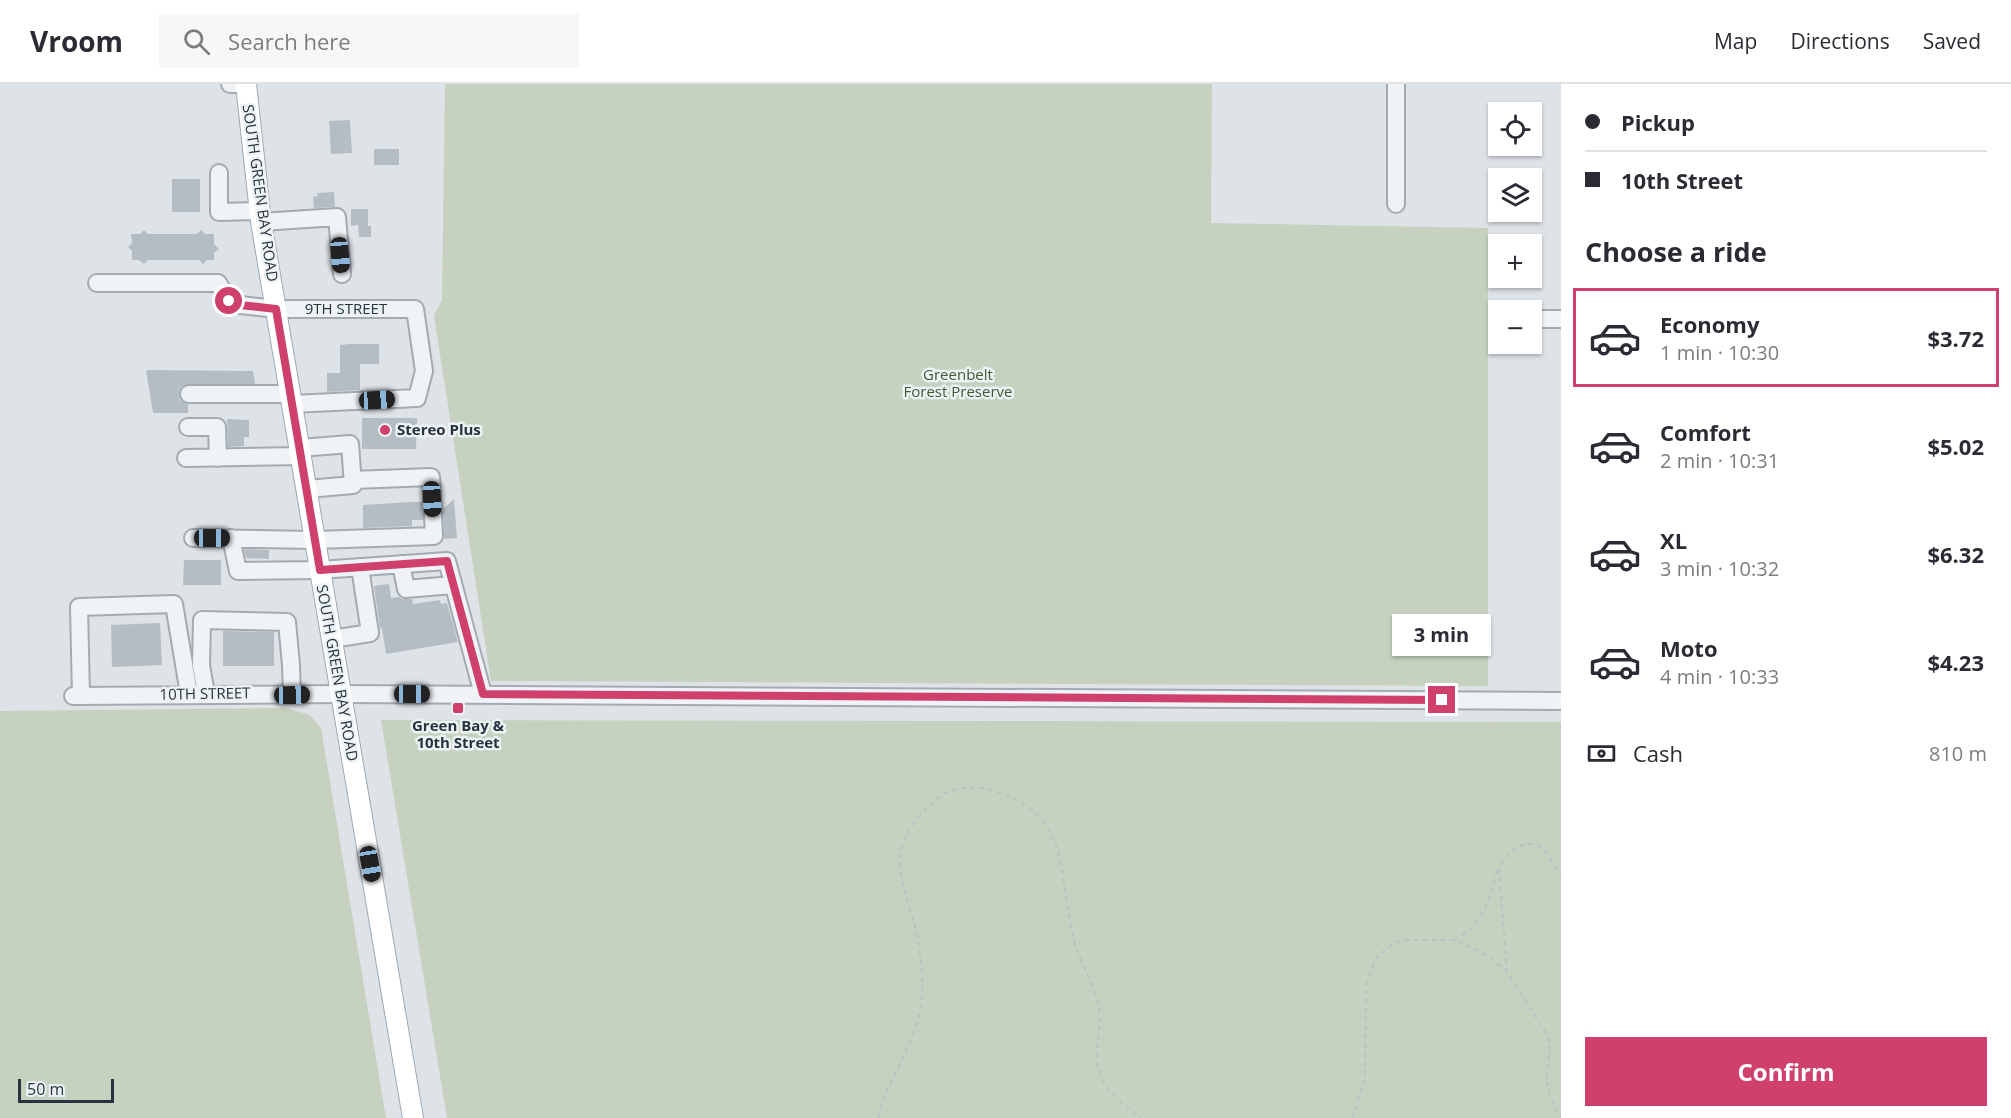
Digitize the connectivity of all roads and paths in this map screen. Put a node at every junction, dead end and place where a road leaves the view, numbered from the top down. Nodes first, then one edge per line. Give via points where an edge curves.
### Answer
1 (230, 84) edge
2 (246, 84) edge
3 (1396, 84) edge
4 (219, 173) dead end
5 (1396, 204) dead end
6 (260, 217) junction
7 (342, 274) dead end
8 (97, 283) dead end
9 (276, 309) junction
10 (1542, 319) edge
11 (1561, 319) edge
12 (189, 394) dead end
13 (291, 399) junction
14 (188, 427) dead end
15 (300, 452) junction
16 (186, 458) dead end
17 (218, 458) junction
18 (353, 480) junction
19 (307, 489) junction
20 (193, 538) dead end
21 (231, 538) junction
22 (315, 540) junction
23 (401, 564) junction
24 (360, 567) junction
25 (320, 570) junction
26 (453, 585) junction
27 (332, 639) junction
28 (189, 694) junction
29 (206, 694) junction
30 (341, 694) junction
31 (483, 694) junction
32 (292, 695) junction
33 (1561, 701) edge
34 (1499, 867) junction
35 (1561, 875) edge
36 (1454, 940) junction
37 (1507, 972) junction
38 (413, 1118) edge
39 (879, 1118) edge
40 (1141, 1118) edge
41 (1352, 1118) edge
42 (1561, 1118) edge

1 - 2 street
2 - 6 main road, SOUTH GREEN BAY ROAD
3 - 5 street
4 - 6 street via 219,212
6 - 7 street via 337,217
6 - 9 main road, SOUTH GREEN BAY ROAD
8 - 9 street, 9TH STREET via 218,283 229,301
9 - 13 main road, SOUTH GREEN BAY ROAD
9 - 13 street, 9TH STREET via 416,309 424,371 417,398
10 - 11 street
12 - 13 street
13 - 15 main road, SOUTH GREEN BAY ROAD
14 - 17 street via 217,428
15 - 17 street
15 - 18 street via 350,444
15 - 19 main road, SOUTH GREEN BAY ROAD
16 - 17 street
18 - 19 street via 353,485
18 - 22 street via 431,477 434,536
19 - 22 main road, SOUTH GREEN BAY ROAD
20 - 21 street
21 - 22 street
21 - 25 street via 238,571
22 - 25 main road, SOUTH GREEN BAY ROAD
23 - 24 street
23 - 26 street via 447,561
23 - 26 street via 406,589
24 - 25 street
24 - 27 street via 370,633
25 - 27 main road, SOUTH GREEN BAY ROAD
26 - 31 street
27 - 30 main road, SOUTH GREEN BAY ROAD
28 - 28 street, 10TH STREET via 77,696 79,607 174,604
28 - 29 street, 10TH STREET
29 - 32 street, 10TH STREET
29 - 32 street via 201,664 202,620 286,622
30 - 31 street, 10TH STREET
30 - 32 street, 10TH STREET
30 - 38 main road, SOUTH GREEN BAY ROAD
31 - 33 street, 10TH STREET
34 - 35 path via 1508,853 1533,843 1542,848
34 - 36 path via 1478,920
34 - 37 path
36 - 37 path via 1492,959
36 - 41 path via 1404,940 1378,956 1366,993 1365,1078
37 - 42 path via 1548,1036 1551,1048 1547,1086
39 - 40 path via 881,1102 914,1033 921,1003 920,948 901,873 901,849 915,823 940,796 952,790 983,788 1003,794 1035,813 1048,828 1063,865 1078,956 1099,1007 1098,1065 1102,1078 1118,1100

